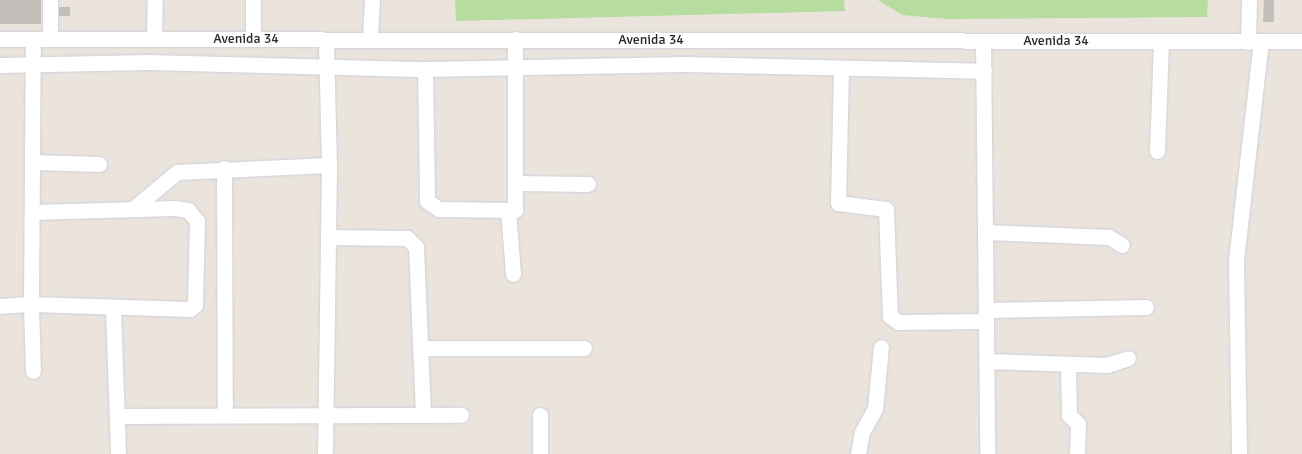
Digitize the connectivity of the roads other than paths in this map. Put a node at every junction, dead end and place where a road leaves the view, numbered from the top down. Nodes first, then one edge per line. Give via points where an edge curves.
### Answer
1 (50, 0) edge
2 (155, 0) edge
3 (253, 0) edge
4 (372, 0) edge
5 (1249, 0) edge
6 (370, 38) junction
7 (0, 39) edge
8 (33, 39) junction
9 (50, 39) junction
10 (154, 39) junction
11 (253, 40) junction
12 (326, 40) junction
13 (515, 40) junction
14 (983, 41) junction
15 (1161, 41) junction
16 (1254, 41) junction
17 (1302, 41) edge
18 (0, 64) edge
19 (34, 65) junction
20 (327, 68) junction
21 (516, 68) junction
22 (425, 69) junction
23 (841, 70) junction
24 (984, 71) junction
25 (1157, 151) dead end
26 (34, 162) junction
27 (98, 164) dead end
28 (329, 165) junction
29 (224, 168) junction
30 (518, 183) junction
31 (588, 184) dead end
32 (135, 207) junction
33 (508, 210) junction
34 (32, 212) junction
35 (986, 232) junction
36 (328, 238) junction
37 (1122, 246) dead end
38 (513, 274) dead end
39 (31, 304) junction
40 (0, 306) edge
41 (1146, 307) dead end
42 (112, 308) junction
43 (986, 316) junction
44 (881, 347) dead end
45 (420, 348) junction
46 (584, 348) dead end
47 (1128, 358) dead end
48 (986, 361) junction
49 (1068, 364) junction
50 (33, 371) dead end
51 (325, 414) junction
52 (226, 415) junction
53 (423, 415) junction
54 (461, 415) dead end
55 (540, 415) dead end
56 (118, 416) junction
57 (118, 454) edge
58 (325, 454) edge
59 (540, 454) edge
60 (858, 454) edge
61 (988, 454) edge
62 (1077, 454) edge
63 (1239, 454) edge

1 - 9 street
2 - 10 street
3 - 11 street
4 - 6 street
5 - 16 street
6 - 12 street, Avenida 34
6 - 13 street, Avenida 34
7 - 8 street, Avenida 34
8 - 9 street, Avenida 34
8 - 19 street
9 - 10 street, Avenida 34
10 - 11 street, Avenida 34
11 - 12 street, Avenida 34
12 - 20 street
13 - 14 street, Avenida 34
13 - 21 street
14 - 15 street, Avenida 34
14 - 24 street
15 - 16 street, Avenida 34
15 - 25 street
16 - 17 street, Avenida 34
16 - 63 street via 1236,260
18 - 19 street
19 - 20 street via 149,62
19 - 26 street
20 - 22 street
20 - 28 street
21 - 22 street
21 - 23 street via 684,64
21 - 30 street
22 - 33 street via 427,201 439,209
23 - 24 street
23 - 43 street via 838,202 886,210 890,316 898,322
24 - 35 street
26 - 27 street
26 - 34 street
28 - 29 street
28 - 36 street
29 - 32 street via 177,172
29 - 52 street
30 - 31 street
30 - 33 street via 518,208
32 - 34 street
32 - 42 street via 174,208 194,214 195,305 190,309
33 - 38 street
34 - 39 street
35 - 37 street via 1109,237
35 - 43 street
36 - 45 street via 413,241 417,256
36 - 51 street
39 - 40 street
39 - 42 street
39 - 50 street
41 - 43 street
42 - 56 street
43 - 48 street
44 - 60 street via 875,410 862,432
45 - 46 street
45 - 53 street
47 - 49 street via 1107,365
48 - 49 street
48 - 61 street
49 - 62 street via 1069,415 1078,424
51 - 52 street
51 - 53 street
51 - 58 street
52 - 56 street
53 - 54 street
55 - 59 street
56 - 57 street

